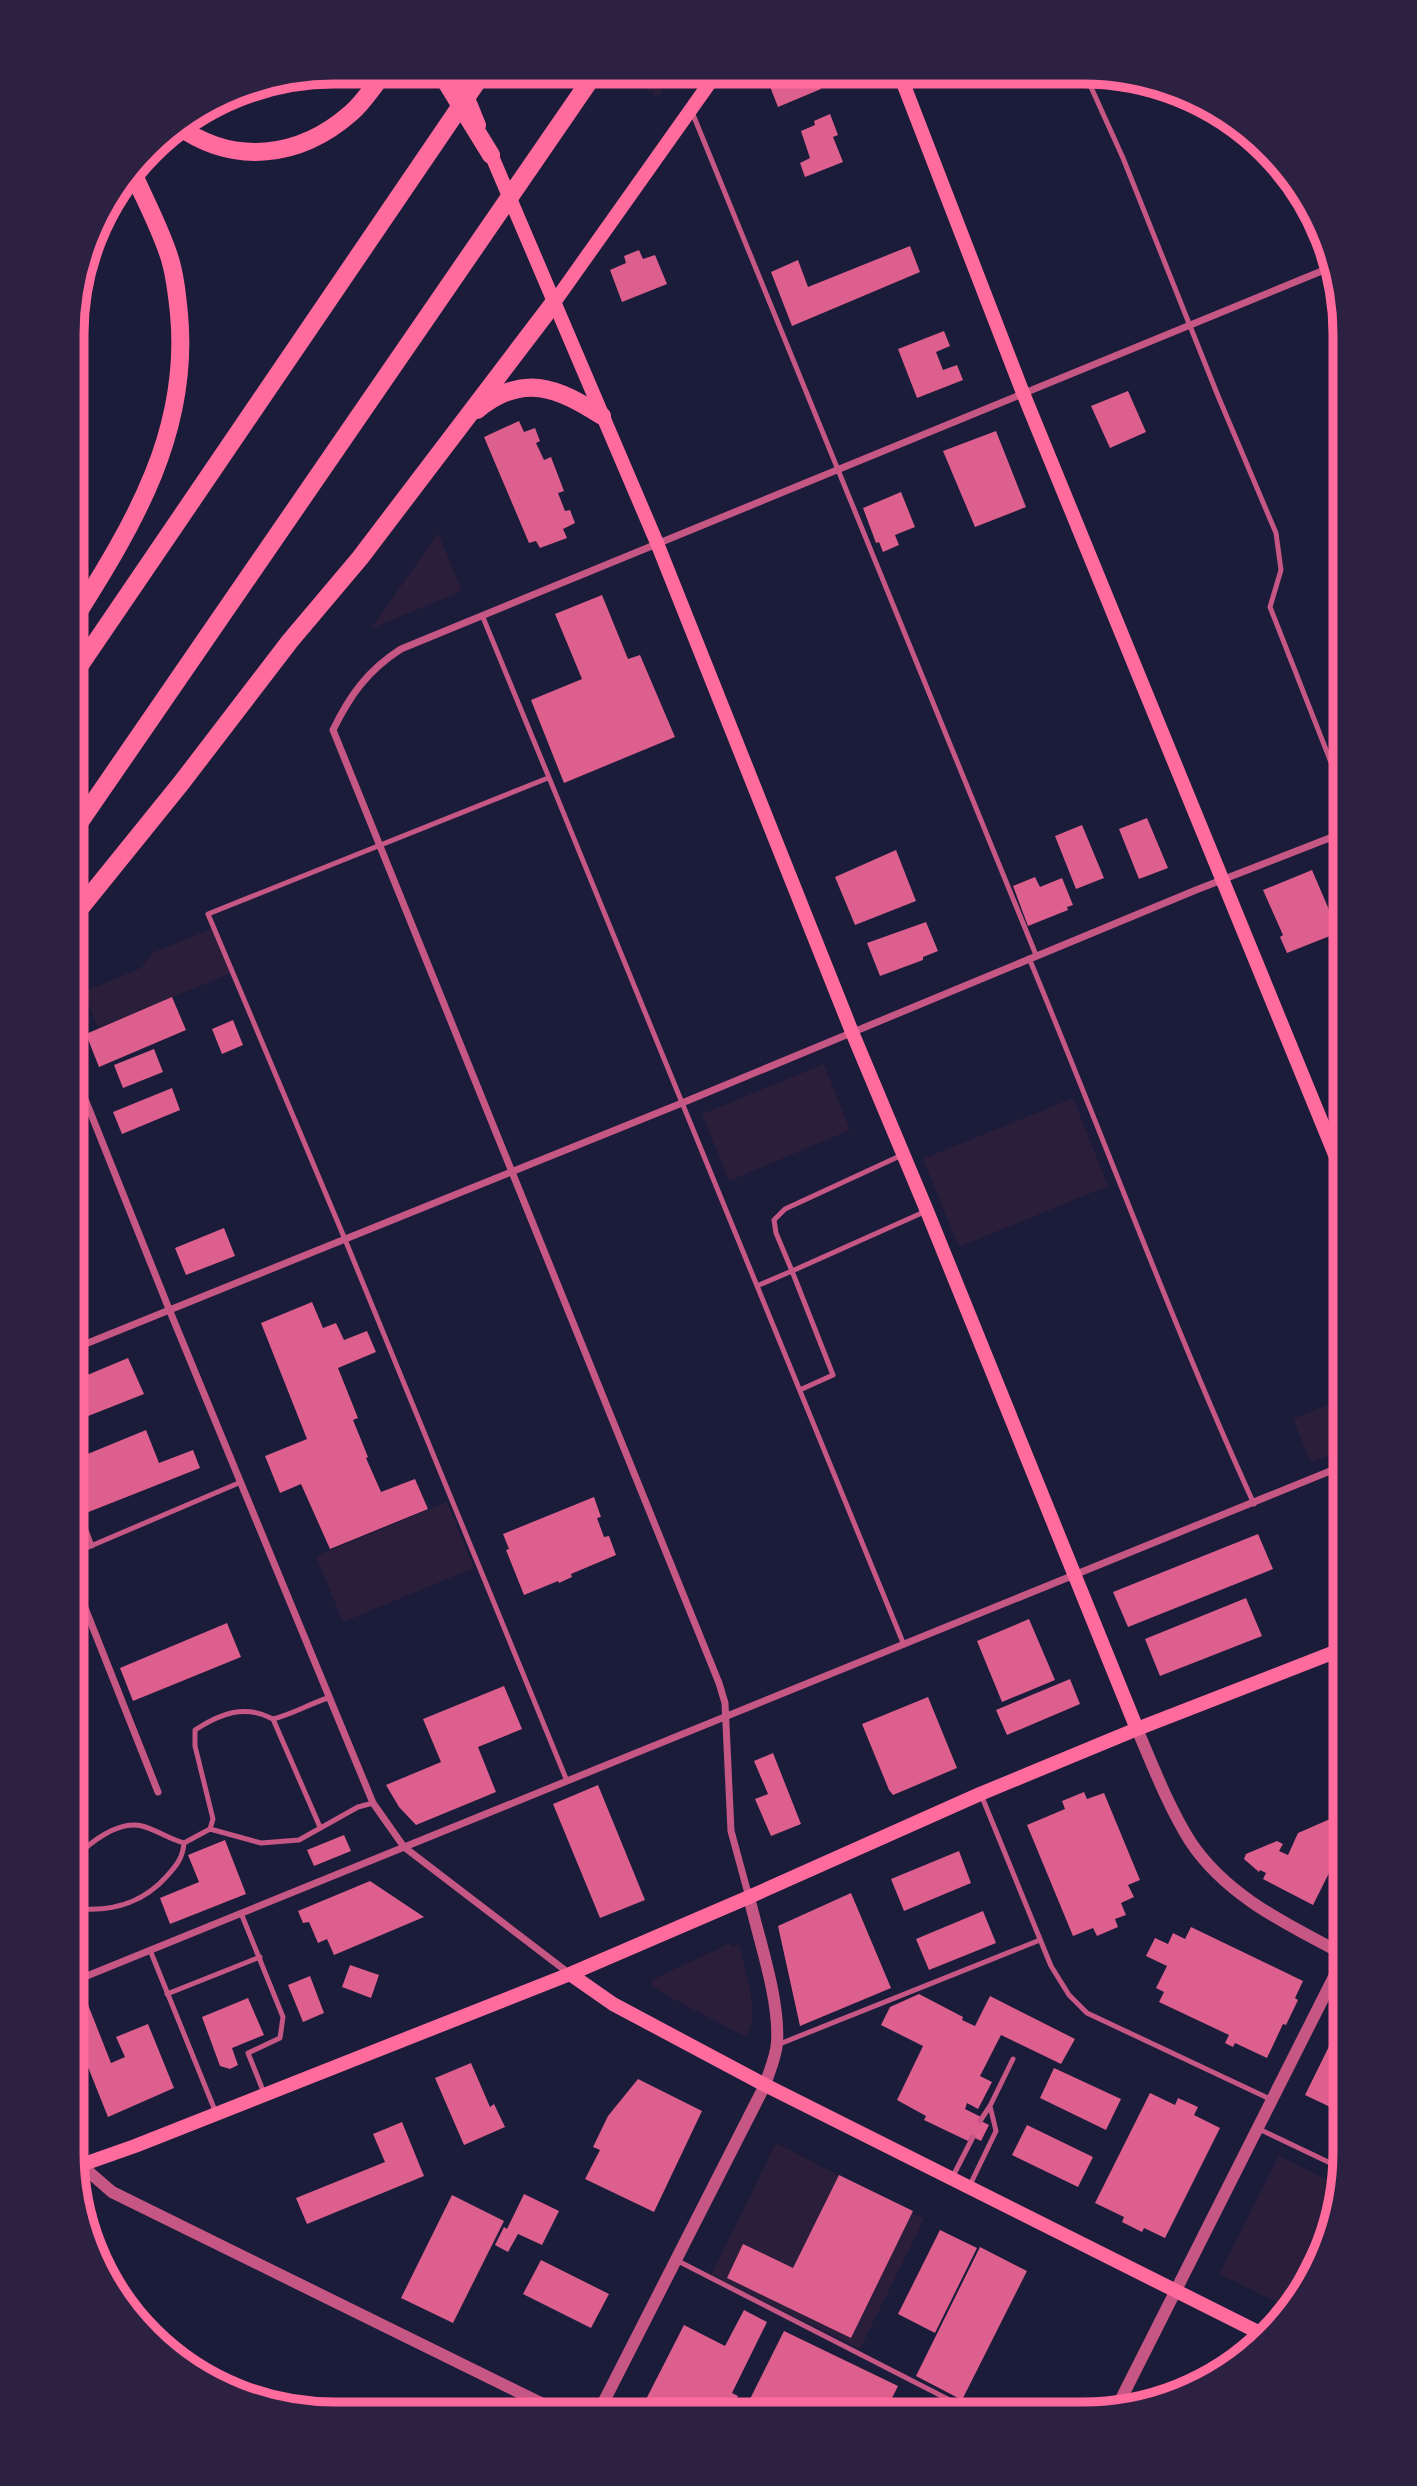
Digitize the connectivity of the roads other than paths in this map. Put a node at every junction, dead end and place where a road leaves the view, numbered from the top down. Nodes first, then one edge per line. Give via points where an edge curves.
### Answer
1 (709, 84) edge
2 (904, 84) edge
3 (1090, 84) edge
4 (374, 85) edge
5 (448, 85) edge
6 (463, 85) edge
7 (475, 85) edge
8 (587, 85) edge
9 (691, 109) junction
10 (188, 132) edge
11 (491, 155) junction
12 (137, 181) edge
13 (1324, 270) edge
14 (553, 304) junction
15 (1191, 325) junction
16 (1023, 393) junction
17 (602, 416) junction
18 (463, 421) junction
19 (838, 469) junction
20 (657, 543) junction
21 (84, 603) edge
22 (482, 615) junction
23 (84, 659) edge
24 (1333, 767) edge
25 (548, 778) junction
26 (84, 816) edge
27 (1333, 837) edge
28 (379, 846) junction
29 (1221, 880) junction
30 (84, 903) edge
31 (1032, 957) junction
32 (852, 1032) junction
33 (84, 1096) edge
34 (682, 1103) junction
35 (1333, 1150) edge
36 (904, 1154) junction
37 (511, 1170) junction
38 (927, 1211) junction
39 (344, 1237) junction
40 (792, 1271) junction
41 (759, 1285) junction
42 (169, 1309) junction
43 (84, 1344) edge
44 (802, 1389) junction
45 (1333, 1470) edge
46 (241, 1482) junction
47 (1254, 1504) junction
48 (84, 1526) edge
49 (92, 1546) junction
50 (84, 1549) edge
51 (1074, 1577) junction
52 (84, 1604) edge
53 (904, 1644) junction
54 (1333, 1653) edge
55 (328, 1698) junction
56 (726, 1717) junction
57 (273, 1719) junction
58 (1137, 1729) junction
59 (567, 1782) junction
60 (158, 1792) dead end
61 (980, 1794) junction
62 (373, 1803) junction
63 (320, 1827) junction
64 (209, 1829) junction
65 (184, 1843) junction
66 (404, 1847) junction
67 (84, 1848) edge
68 (749, 1898) junction
69 (84, 1909) edge
70 (242, 1913) junction
71 (1040, 1940) junction
72 (1333, 1948) edge
73 (150, 1950) junction
74 (260, 1957) junction
75 (570, 1974) junction
76 (84, 1977) edge
77 (1333, 1979) edge
78 (167, 1994) junction
79 (777, 2045) junction
80 (1013, 2059) dead end
81 (765, 2085) junction
82 (264, 2093) junction
83 (1272, 2100) junction
84 (990, 2106) junction
85 (216, 2113) junction
86 (981, 2121) dead end
87 (1257, 2128) junction
88 (973, 2137) dead end
89 (85, 2163) edge
90 (1332, 2164) edge
91 (85, 2173) edge
92 (952, 2178) junction
93 (969, 2187) junction
94 (676, 2260) junction
95 (1175, 2291) junction
96 (1257, 2332) edge
97 (1121, 2399) edge
98 (539, 2402) edge
99 (604, 2402) edge
100 (954, 2402) edge

1 - 9 main road
2 - 16 main road
3 - 15 lane
4 - 10 highway via 332,128 289,148 239,151
5 - 11 highway
6 - 11 main road
7 - 23 highway
8 - 26 highway
9 - 14 main road
9 - 19 lane
11 - 14 main road
12 - 21 highway via 174,276 181,353 178,387 163,452 149,486
13 - 15 street
14 - 17 main road
14 - 18 highway
15 - 16 street
15 - 24 lane via 1276,533 1281,570 1270,607
16 - 19 street
16 - 29 main road
17 - 18 highway via 571,396 547,388 499,396
17 - 20 main road
18 - 30 highway via 360,558
19 - 20 street
19 - 31 lane
20 - 22 street
20 - 32 main road
22 - 25 lane
22 - 28 street via 401,649 378,664 344,707 333,730
25 - 28 lane
25 - 34 lane
27 - 29 street
28 - 37 street
28 - 39 lane via 208,914
29 - 31 street
29 - 35 main road
31 - 32 street
31 - 47 lane via 1190,1360
32 - 34 street
32 - 36 main road
33 - 42 street
34 - 37 street
34 - 41 lane
36 - 38 main road
36 - 40 lane via 785,1209 774,1220
37 - 39 street
37 - 56 street via 719,1682
38 - 40 lane
38 - 51 main road
39 - 42 street
39 - 59 lane
40 - 41 lane
40 - 44 lane via 833,1375
41 - 44 lane
42 - 43 street
42 - 46 street
44 - 53 lane
45 - 47 street
46 - 49 lane
46 - 55 street
47 - 51 street
48 - 49 lane
49 - 50 lane
51 - 53 street
51 - 58 main road
52 - 60 street
53 - 56 street
54 - 58 main road
55 - 57 lane
55 - 62 street
56 - 59 street
56 - 68 street via 732,1831
57 - 63 lane
57 - 64 lane via 260,1712 230,1711 195,1730 213,1819
58 - 61 main road
58 - 72 street via 1182,1828 1214,1869 1265,1911
59 - 66 street
61 - 68 main road
61 - 71 lane
62 - 63 lane
62 - 66 street
63 - 64 lane via 299,1840 261,1843
64 - 65 lane
65 - 67 lane via 138,1825
65 - 69 lane via 183,1855 155,1889 137,1900 100,1910
66 - 70 street
66 - 75 street
68 - 75 main road
68 - 79 street via 774,2002
70 - 73 street
70 - 74 lane
71 - 79 lane
71 - 83 lane via 1062,1986 1087,2013
73 - 76 street
73 - 78 lane
74 - 78 lane
74 - 82 lane via 284,2017 281,2038 248,2053
75 - 81 main road via 613,2004
75 - 82 main road
77 - 83 street
78 - 85 lane
79 - 81 street
80 - 84 lane
81 - 92 main road
81 - 94 street
82 - 85 main road
83 - 87 street
84 - 86 lane
84 - 93 lane via 996,2131
85 - 89 main road
87 - 90 lane
87 - 95 street
88 - 92 lane
91 - 98 street via 123,2198
92 - 93 main road
93 - 95 main road
94 - 99 street
94 - 100 lane
95 - 96 main road
95 - 97 street

